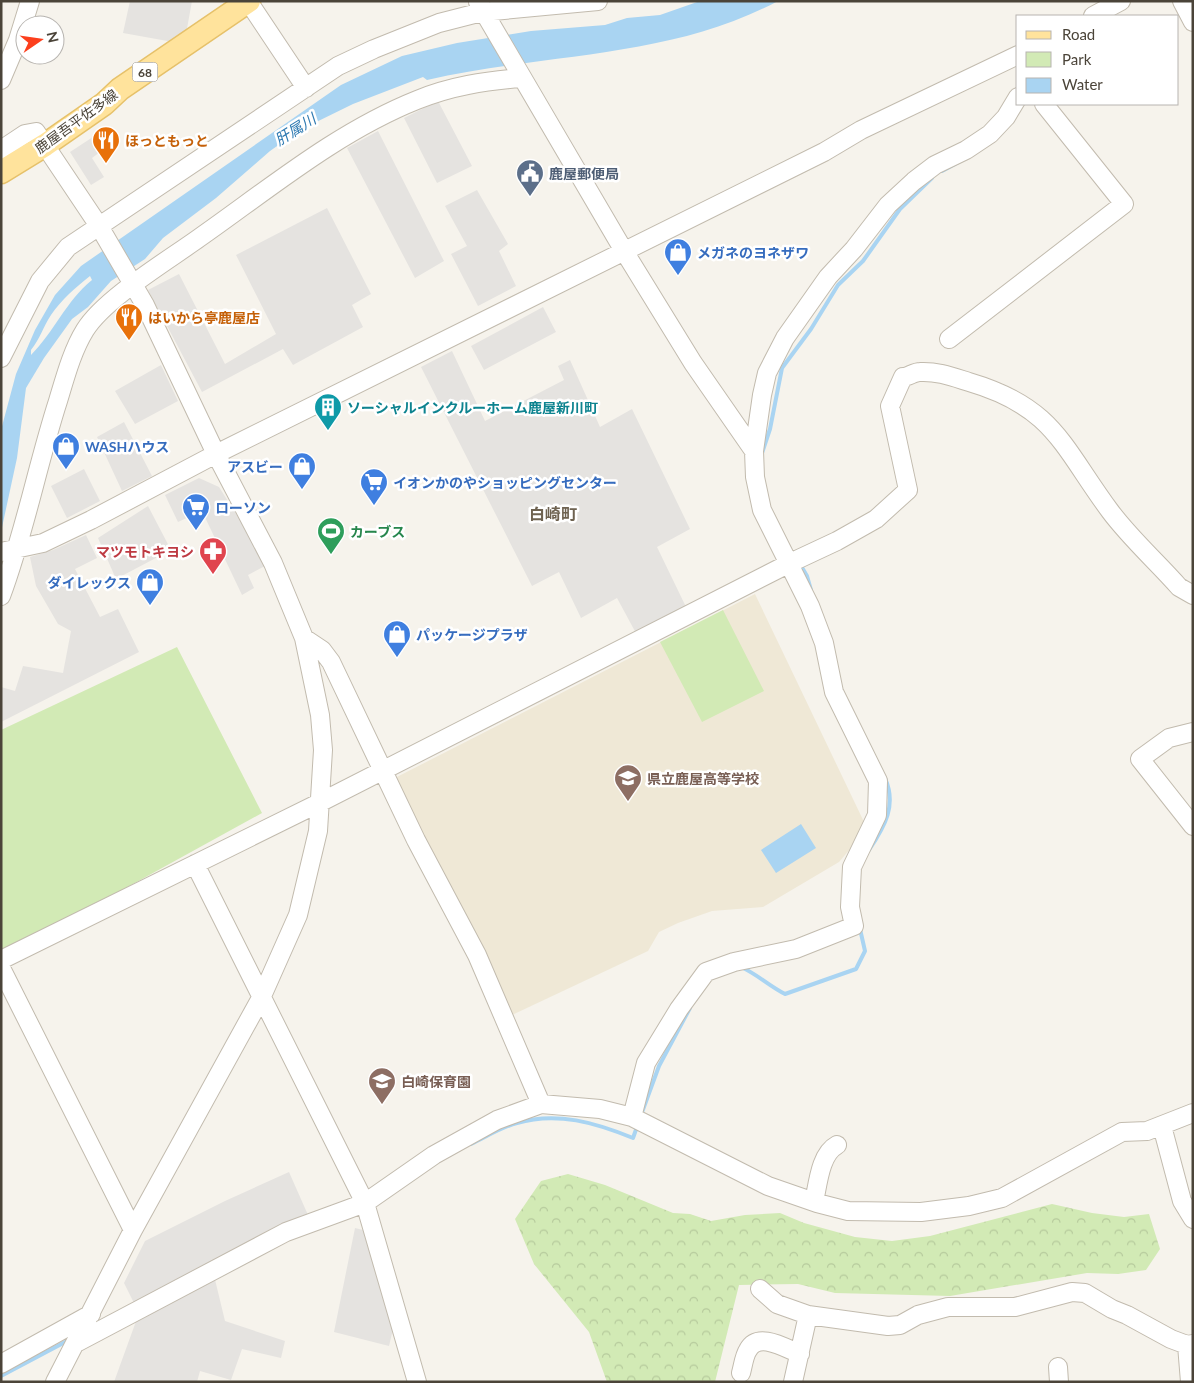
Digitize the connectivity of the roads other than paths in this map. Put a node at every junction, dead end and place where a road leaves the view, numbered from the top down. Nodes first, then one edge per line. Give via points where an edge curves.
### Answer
1 (30, 1) edge
2 (598, 1) edge
3 (1121, 1) edge
4 (1182, 1) edge
5 (249, 2) edge
6 (482, 11) edge
7 (1095, 15) edge
8 (1193, 22) edge
9 (1016, 56) edge
10 (519, 74) junction
11 (1, 80) edge
12 (306, 88) junction
13 (1016, 100) edge
14 (1045, 105) edge
15 (45, 145) junction
16 (1, 150) edge
17 (1, 172) edge
18 (99, 226) junction
19 (624, 251) junction
20 (133, 284) junction
21 (949, 339) dead end
22 (1, 358) edge
23 (754, 451) junction
24 (216, 454) junction
25 (9, 550) edge
26 (790, 563) junction
27 (1, 596) edge
28 (1193, 596) edge
29 (304, 638) junction
30 (343, 687) junction
31 (315, 693) junction
32 (1193, 732) edge
33 (382, 771) junction
34 (321, 802) junction
35 (1193, 826) edge
36 (195, 864) junction
37 (1, 960) edge
38 (1, 968) edge
39 (262, 996) junction
40 (542, 1104) junction
41 (1193, 1113) edge
42 (632, 1117) junction
43 (1162, 1126) junction
44 (837, 1145) dead end
45 (814, 1202) junction
46 (365, 1203) junction
47 (1193, 1219) edge
48 (133, 1230) junction
49 (760, 1289) dead end
50 (92, 1314) junction
51 (808, 1315) junction
52 (78, 1342) junction
53 (1190, 1344) edge
54 (800, 1354) junction
55 (1, 1364) edge
56 (741, 1374) dead end
57 (55, 1382) edge
58 (417, 1382) edge
59 (793, 1382) edge
60 (1190, 1382) edge

1 - 11 street
2 - 6 street
3 - 7 street
4 - 8 street
5 - 12 street
5 - 15 main road, 鹿屋吾平佐多線 / 68 via 120,89
6 - 10 street
6 - 12 street via 405,35 338,66
9 - 19 street via 861,130 824,152
10 - 19 street
10 - 20 street via 462,85 415,101 342,138
12 - 18 street
13 - 23 street via 990,134 914,181 888,205 828,277 785,338 767,373
14 - 21 street via 1124,204
15 - 16 street via 36,132 25,134
15 - 17 main road, 鹿屋吾平佐多線 / 68
15 - 18 street
18 - 20 street
18 - 22 street via 68,247 40,281
19 - 23 street via 693,363
19 - 24 street
20 - 24 street
20 - 25 street via 96,315 84,331
23 - 26 street via 755,477 762,510
24 - 25 street via 43,543
24 - 29 street via 273,563
25 - 27 street
26 - 28 street via 876,519 908,490 890,406 903,377 919,372 940,373 988,388 1017,401 1043,419 1059,436 1111,512 1180,587
26 - 33 street
26 - 42 street via 824,643 834,692 878,781 877,816 852,867 850,907 854,926 796,949 734,962 706,972 678,1009 646,1063
29 - 30 street via 322,650
29 - 31 street
30 - 31 street
30 - 33 street
31 - 34 street via 323,750
32 - 35 street via 1169,738 1140,759
33 - 34 street
33 - 40 street via 477,955
34 - 36 street
34 - 39 street via 310,871 298,915
36 - 37 street
36 - 39 street
38 - 48 street
39 - 46 street
39 - 48 street
40 - 42 street via 600,1109
40 - 46 street via 497,1120 434,1155
41 - 43 street
42 - 45 street via 768,1186
43 - 45 street via 1147,1131 1122,1132 1002,1198 969,1206 921,1212 848,1211
43 - 47 street via 1182,1201
44 - 45 street via 825,1158
46 - 52 street via 286,1232
46 - 58 street
48 - 50 street
49 - 51 street via 777,1304
50 - 52 street
50 - 55 street
51 - 53 street via 900,1325 918,1315 948,1307 1015,1307 1072,1292 1085,1293 1171,1339
51 - 54 street
52 - 57 street
53 - 60 street
54 - 56 street via 765,1340 756,1342 748,1349
54 - 59 street

